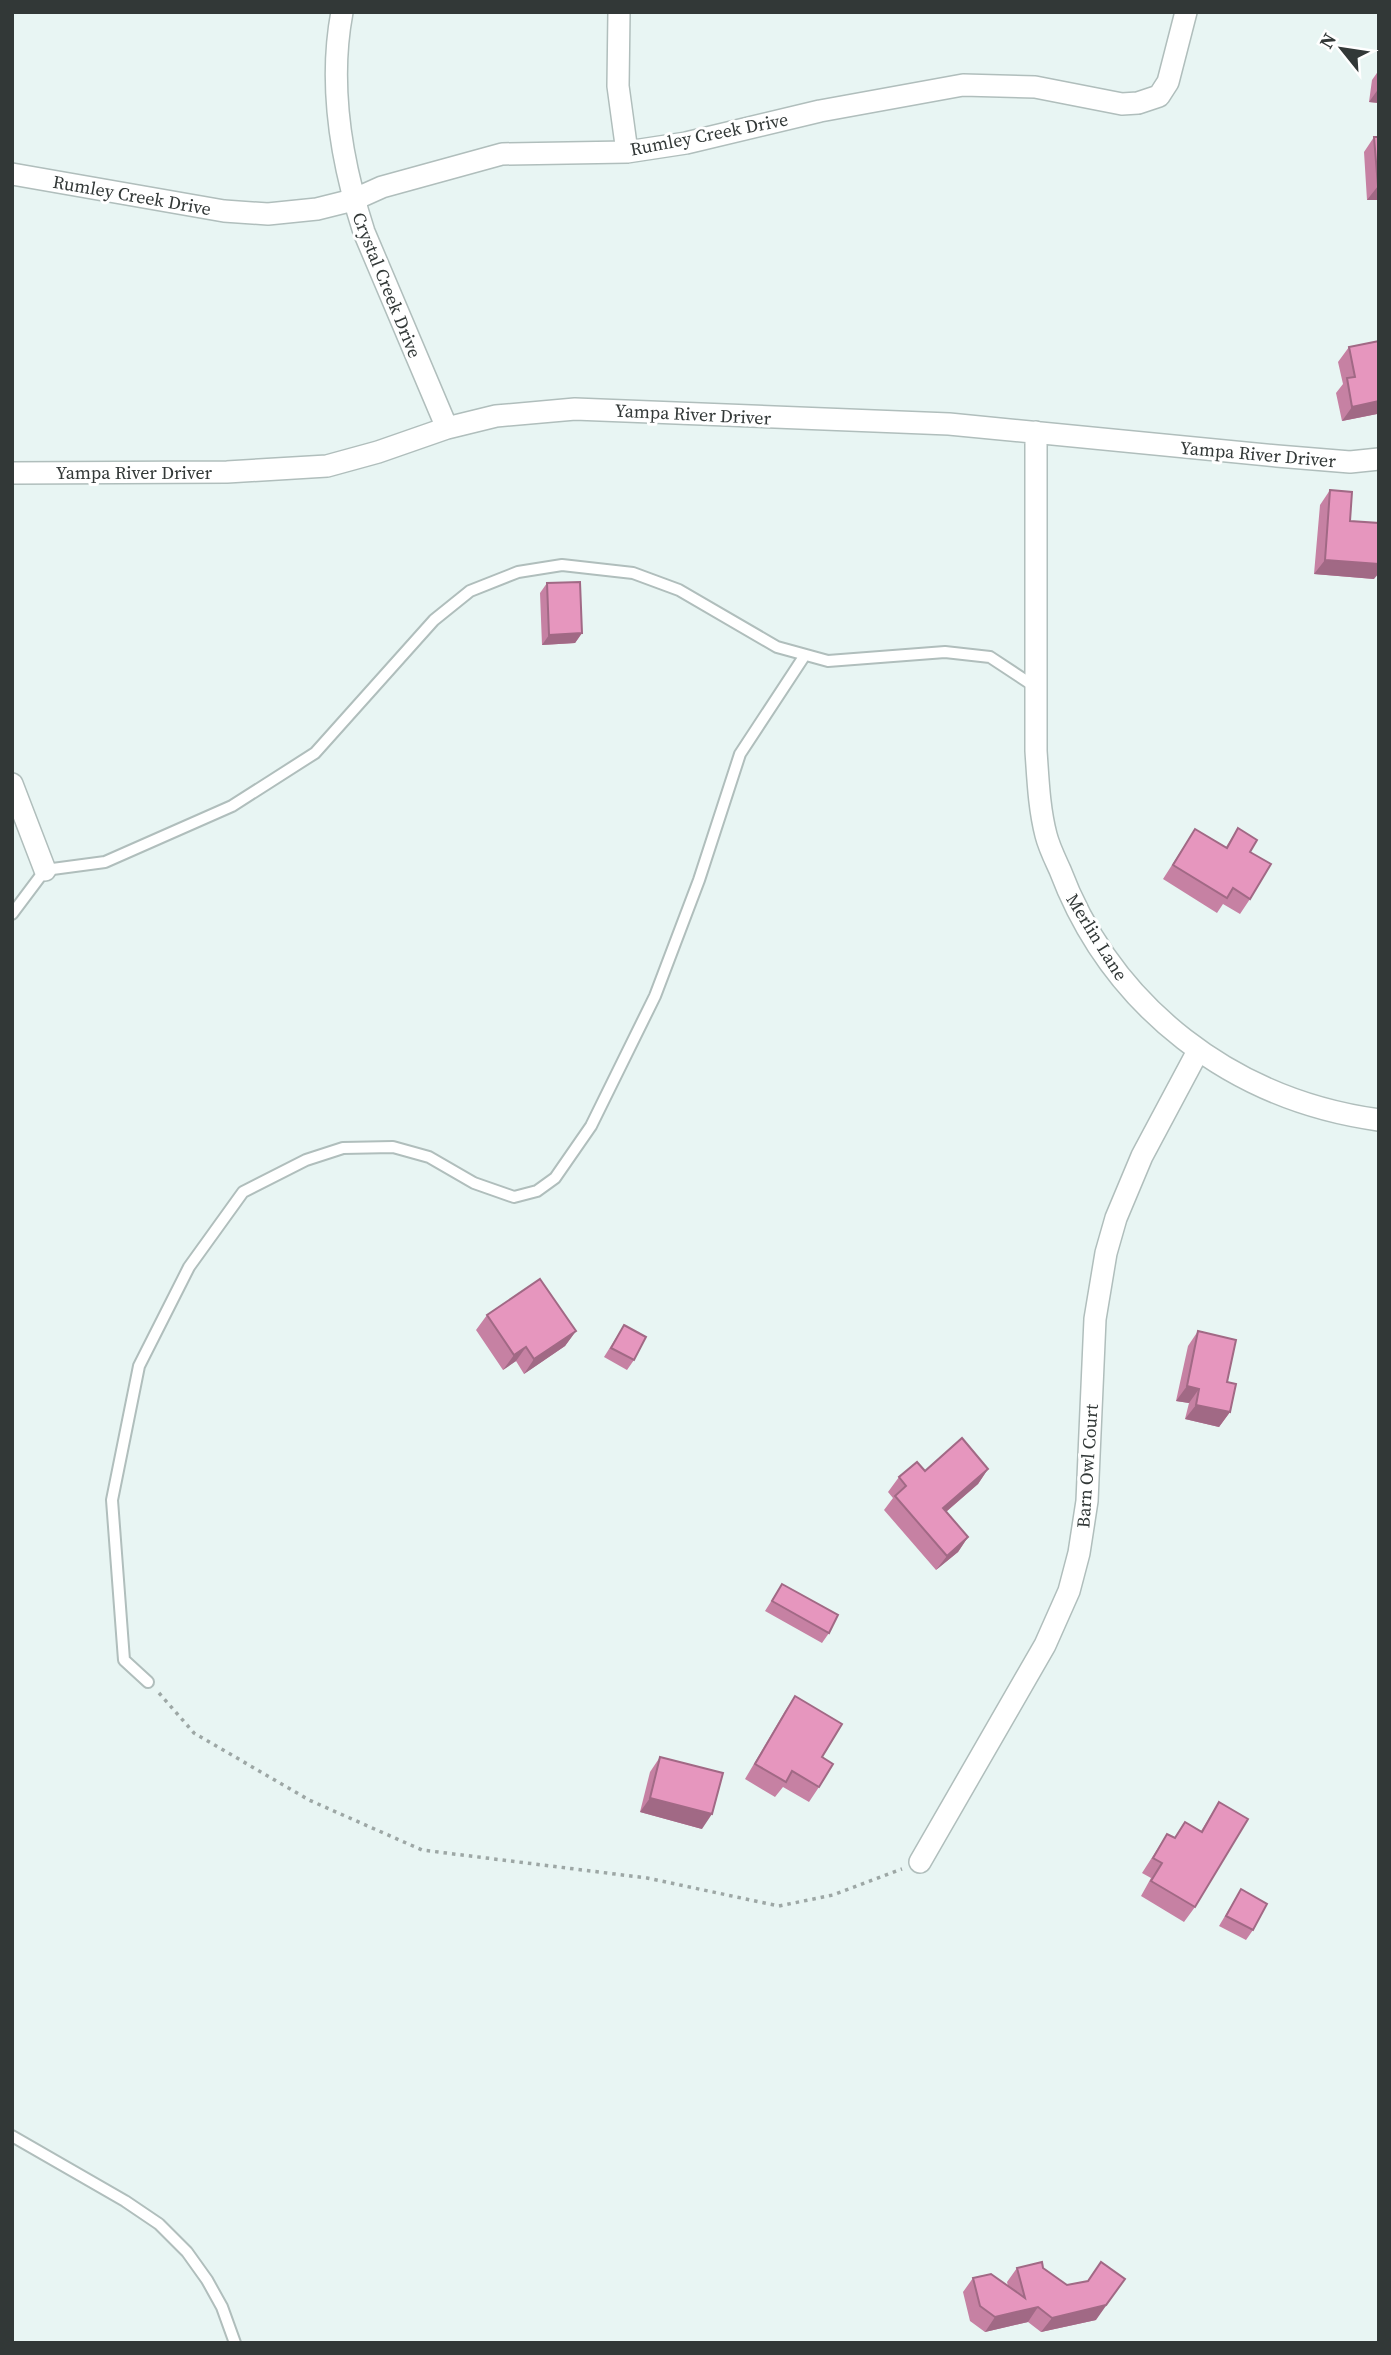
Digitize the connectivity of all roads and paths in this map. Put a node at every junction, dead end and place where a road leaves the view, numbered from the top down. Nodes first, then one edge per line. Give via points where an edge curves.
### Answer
1 (342, 12) edge
2 (619, 12) edge
3 (1186, 12) edge
4 (627, 152) junction
5 (12, 174) edge
6 (353, 200) junction
7 (447, 429) junction
8 (1036, 432) junction
9 (1379, 459) edge
10 (12, 473) edge
11 (805, 654) junction
12 (1037, 688) junction
13 (12, 784) edge
14 (45, 870) junction
15 (12, 914) edge
16 (1198, 1051) junction
17 (1379, 1120) edge
18 (148, 1682) joint
19 (920, 1862) joint
20 (12, 2136) edge
21 (235, 2343) edge

1 - 6 street, Crystal Creek Drive via 335,96
2 - 4 street via 618,86
3 - 4 street, Rumley Creek Drive via 1168,82 1159,96 1138,103 1035,87 963,85
4 - 6 street, Rumley Creek Drive via 502,154 382,187
5 - 6 street, Rumley Creek Drive via 224,211 268,214
6 - 7 street, Crystal Creek Drive
7 - 8 street, Yampa River Driver via 496,416 575,409 949,424
7 - 10 street, Yampa River Driver via 327,466 289,470
8 - 9 street, Yampa River Driver via 1338,461
8 - 12 street, Merlin Lane
11 - 12 lane via 828,661 945,652 990,657
11 - 14 lane via 777,646 679,590 633,573 562,565 518,572 470,591 434,620 315,752 232,806 106,862
11 - 18 lane via 740,754 655,996 591,1126 555,1178 537,1191 514,1196 474,1183 429,1157 393,1147 343,1148 306,1160 243,1192 189,1267 139,1366 112,1500 124,1660
12 - 16 street, Merlin Lane via 1039,796 1046,836 1069,894 1130,990
13 - 14 street
14 - 15 lane
16 - 17 street, Merlin Lane via 1273,1093 1320,1109
16 - 19 street, Barn Owl Court via 1142,1156 1106,1253 1095,1319 1087,1501 1069,1591 1045,1645
18 - 19 path via 194,1732 309,1800 422,1850 647,1878 779,1906 833,1895
20 - 21 lane via 159,2224 207,2280

